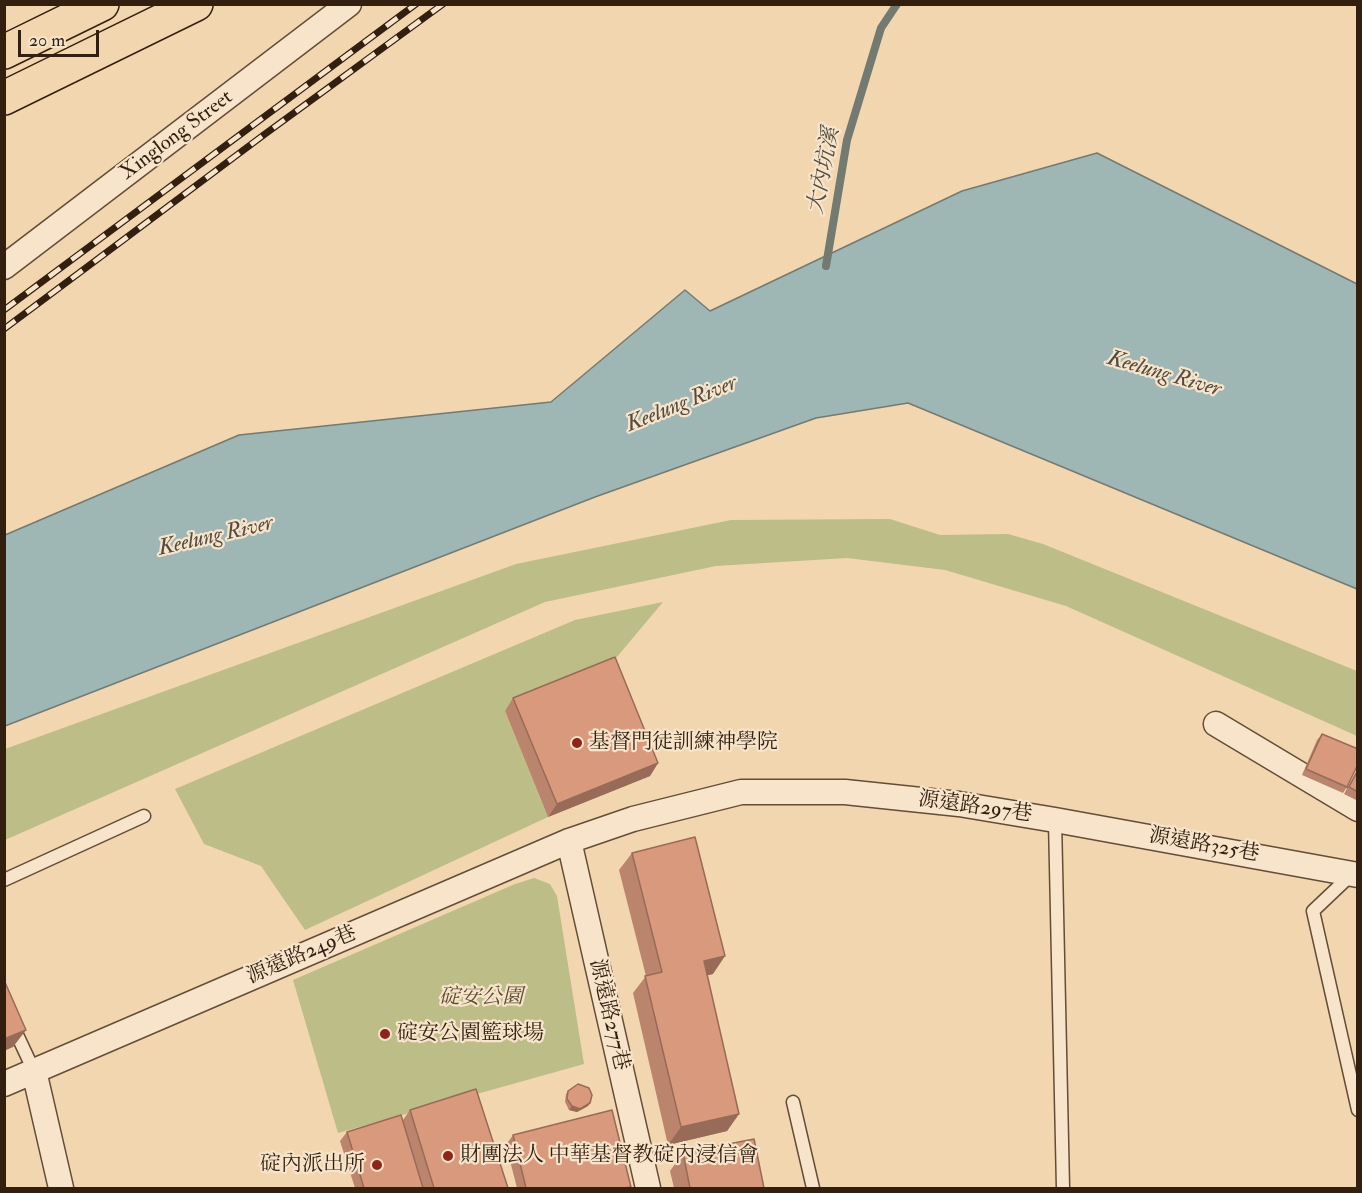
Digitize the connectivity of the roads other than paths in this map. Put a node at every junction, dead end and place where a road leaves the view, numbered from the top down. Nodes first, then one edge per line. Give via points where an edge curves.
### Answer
1 (102, 4) edge
2 (196, 4) edge
3 (349, 4) edge
4 (4, 52) edge
5 (4, 98) edge
6 (4, 267) edge
7 (1216, 724) dead end
8 (1358, 809) edge
9 (144, 816) dead end
10 (1055, 820) junction
11 (569, 841) junction
12 (1355, 874) edge
13 (4, 880) edge
14 (4, 1007) edge
15 (34, 1071) junction
16 (1353, 1071) edge
17 (4, 1084) edge
18 (793, 1102) dead end
19 (1358, 1110) edge
20 (61, 1188) edge
21 (648, 1188) edge
22 (813, 1188) edge
23 (1063, 1188) edge

1 - 4 highway
2 - 5 highway
3 - 6 street, Xinglong Street
7 - 8 street
9 - 13 lane
10 - 11 street, 源遠路297巷 via 959,804 845,792 741,792 633,819
10 - 12 street, 源遠路325巷
10 - 23 lane, 源遠路297巷
11 - 15 street, 源遠路249巷
11 - 21 street, 源遠路277巷
12 - 16 lane, 源遠路325巷 via 1313,911
14 - 15 lane
15 - 17 street, 源遠路249巷
15 - 20 street
16 - 19 lane, 源遠路325巷
18 - 22 lane

